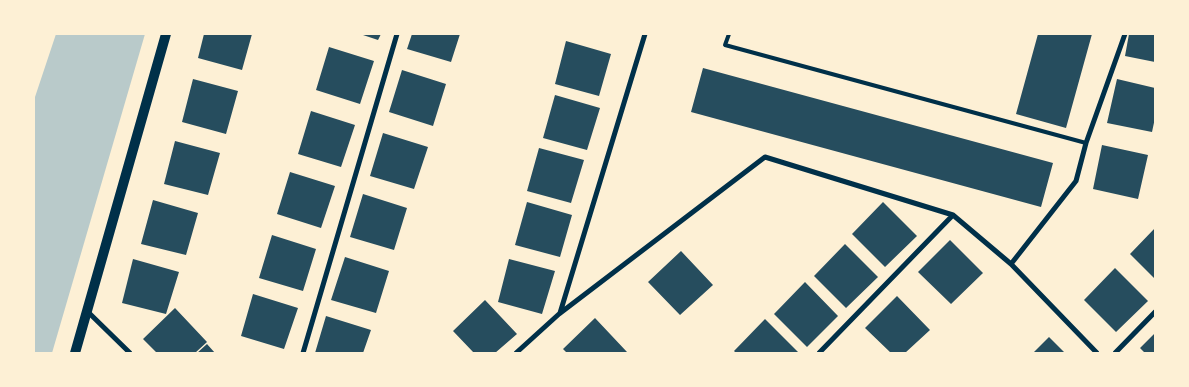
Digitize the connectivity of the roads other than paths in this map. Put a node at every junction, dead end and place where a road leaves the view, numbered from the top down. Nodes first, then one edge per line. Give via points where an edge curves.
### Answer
1 (166, 34) edge
2 (397, 34) edge
3 (645, 34) edge
4 (729, 34) edge
5 (1125, 34) edge
6 (1086, 143) junction
7 (953, 215) junction
8 (1011, 264) junction
9 (87, 311) junction
10 (1155, 312) edge
11 (560, 314) junction
12 (75, 353) edge
13 (130, 353) edge
14 (303, 353) edge
15 (516, 353) edge
16 (819, 353) edge
17 (1097, 353) edge
18 (1115, 353) edge

1 - 9 main road
2 - 14 street
3 - 11 street
4 - 6 lane via 725,45
5 - 6 street
6 - 8 street via 1076,181
7 - 8 street
7 - 11 street via 765,157
7 - 16 street
8 - 17 street
9 - 12 main road
9 - 13 street
10 - 18 street
11 - 15 street

